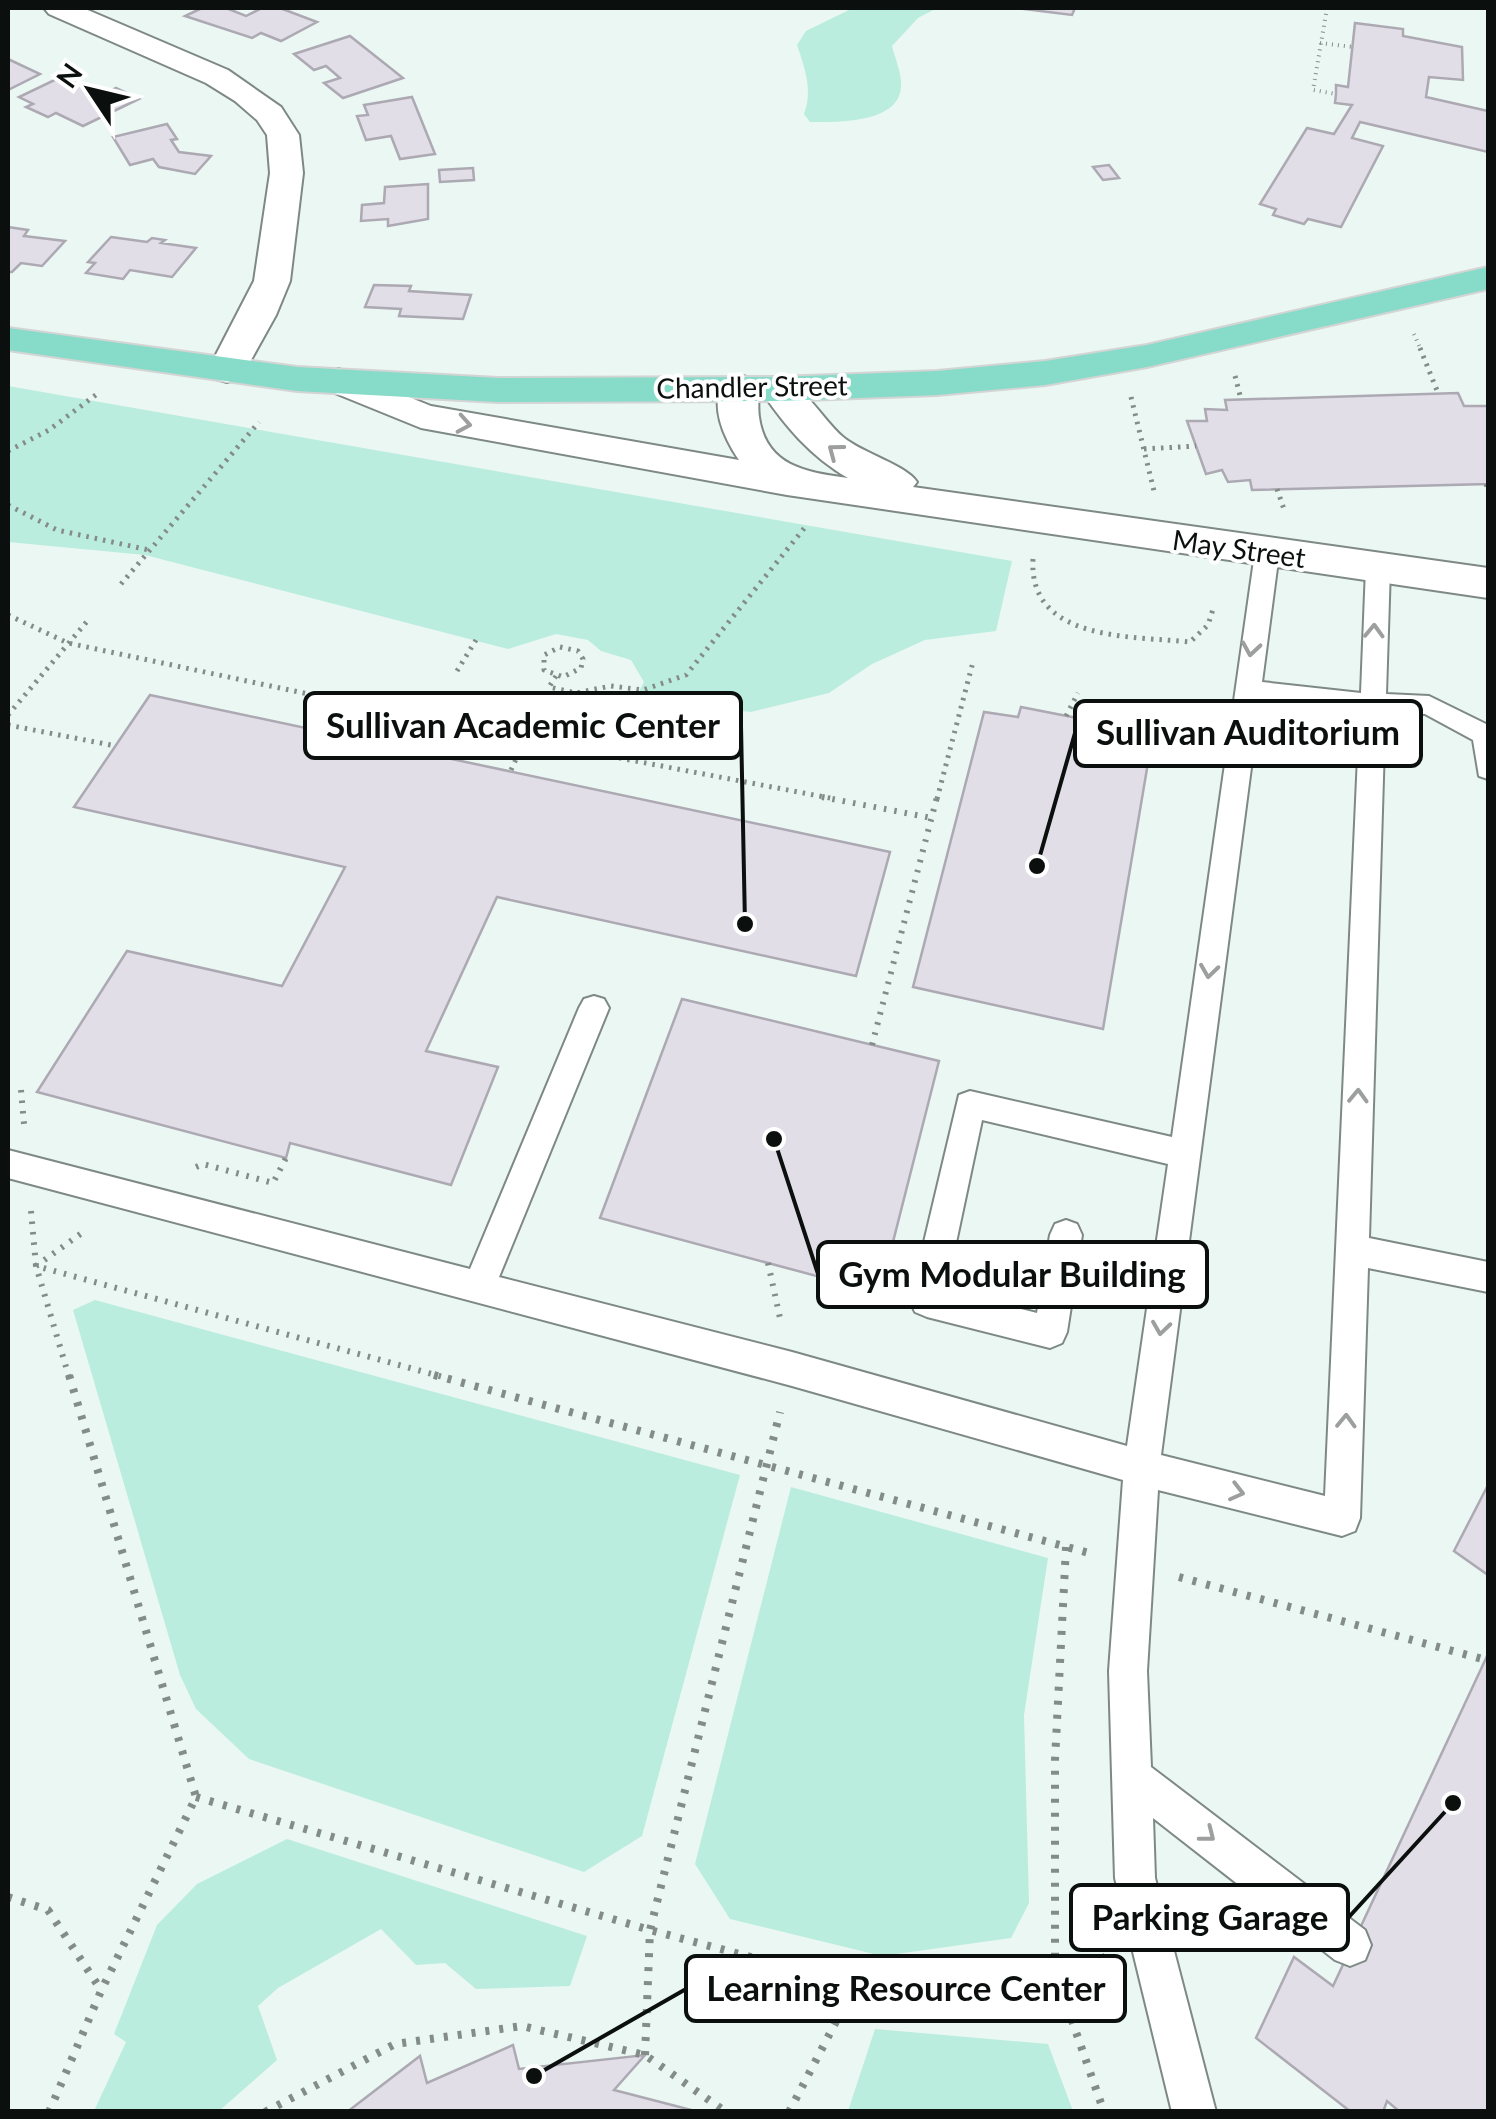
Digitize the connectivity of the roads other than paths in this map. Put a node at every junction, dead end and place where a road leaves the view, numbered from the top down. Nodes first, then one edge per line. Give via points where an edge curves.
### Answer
1 (60, 8) edge
2 (1488, 278) edge
3 (8, 339) edge
4 (227, 370) junction
5 (339, 382) junction
6 (759, 388) junction
7 (787, 482) junction
8 (990, 511) junction
9 (1267, 553) junction
10 (1378, 568) junction
11 (1488, 583) edge
12 (1247, 689) junction
13 (1372, 703) junction
14 (1488, 769) edge
15 (594, 1008) dead end
16 (1185, 1154) junction
17 (8, 1164) edge
18 (1066, 1235) dead end
19 (1352, 1250) junction
20 (1488, 1277) edge
21 (479, 1286) junction
22 (1142, 1468) junction
23 (1131, 1776) junction
24 (1350, 1945) dead end
25 (1194, 2112) edge

1 - 4 street via 233,86 264,109 284,136 272,279
2 - 6 main road, Chandler Street via 1045,373
3 - 4 main road, Chandler Street
4 - 5 main road, Chandler Street
5 - 6 main road, Chandler Street via 498,390
5 -> 7 street, May Street via 421,416
6 - 7 street via 736,418 757,460
8 -> 6 street, May Street via 868,474
7 - 8 street, May Street
8 - 9 street, May Street
9 - 10 street, May Street
9 -> 12 lane
10 - 11 street, May Street
13 -> 10 lane
12 - 13 lane
12 -> 16 lane
13 - 14 lane via 1429,705 1486,735
19 -> 13 lane
15 - 21 lane
16 - 18 lane via 970,1104 928,1301 1050,1332
16 -> 22 lane
17 - 21 lane
19 - 20 lane
22 -> 19 lane via 1342,1518
21 - 22 lane
22 - 23 lane via 1128,1670
23 -> 24 lane
23 - 25 lane via 1135,1878

